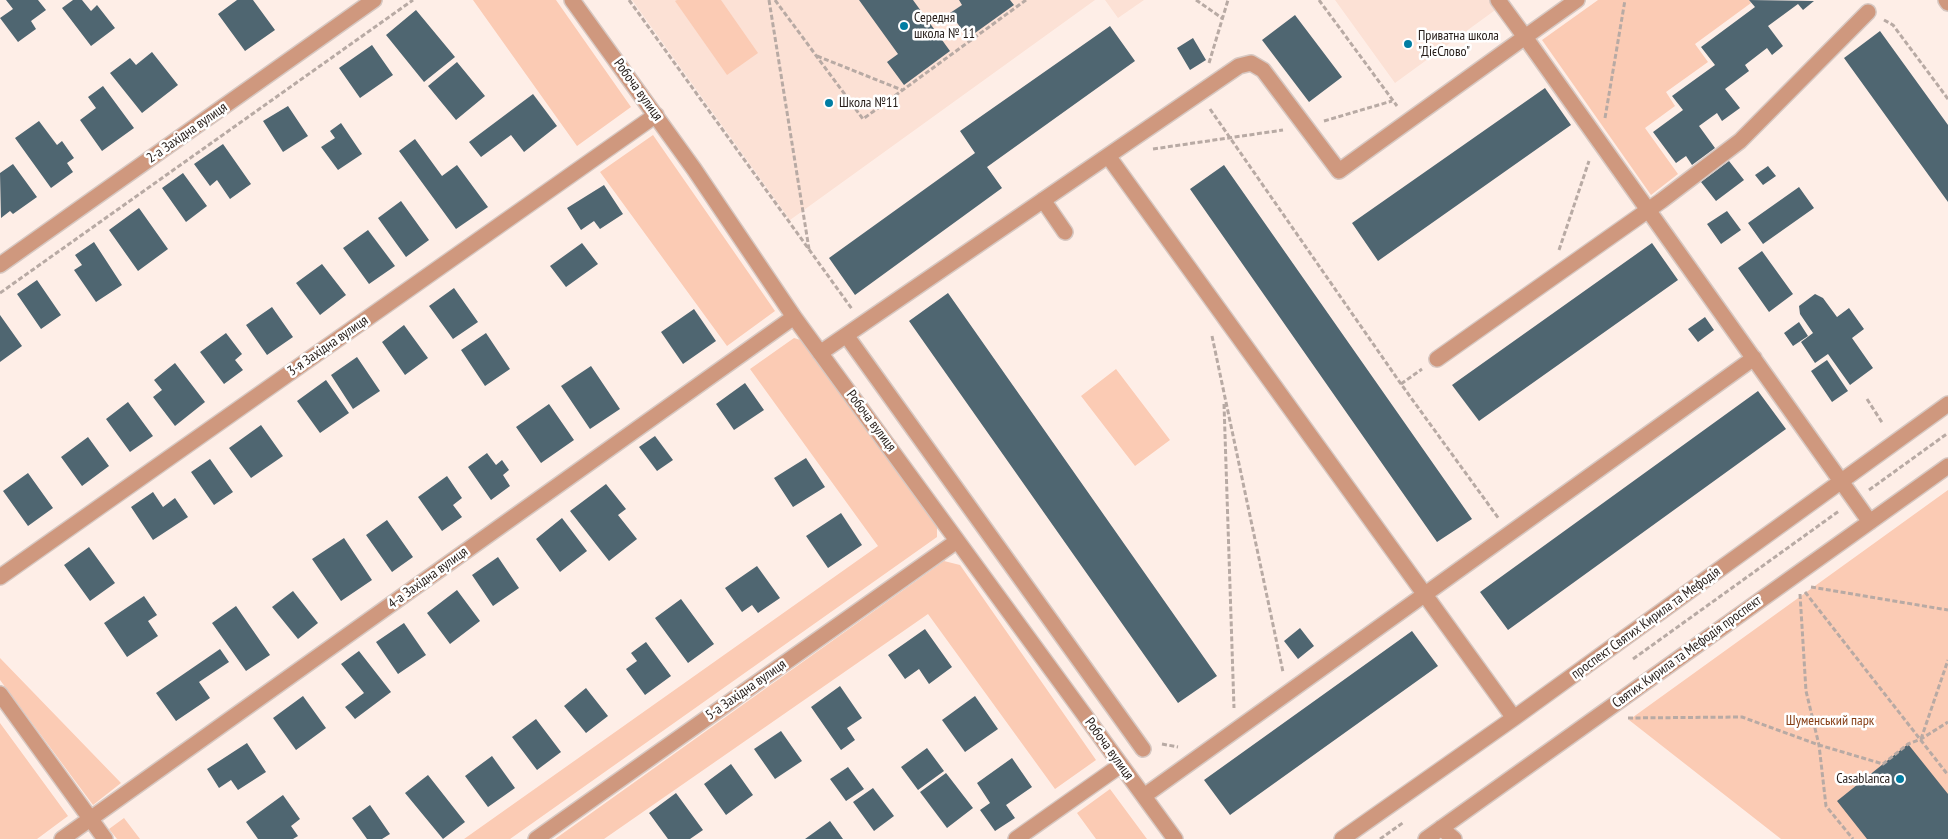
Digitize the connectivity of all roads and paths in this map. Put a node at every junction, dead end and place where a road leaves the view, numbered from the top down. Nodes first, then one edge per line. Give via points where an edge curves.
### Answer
1 (374, 0) edge
2 (413, 0) edge
3 (572, 0) edge
4 (629, 0) edge
5 (769, 0) edge
6 (775, 0) edge
7 (1026, 0) edge
8 (1196, 0) edge
9 (1228, 0) edge
10 (1319, 0) edge
11 (1498, 0) edge
12 (1577, 0) edge
13 (1625, 0) edge
14 (1868, 12) joint
15 (1223, 18) junction
16 (1525, 37) junction
17 (816, 56) junction
18 (903, 90) junction
19 (1199, 93) junction
20 (1948, 99) edge
21 (1392, 101) junction
22 (656, 115) junction
23 (1408, 122) junction
24 (1306, 126) junction
25 (1597, 137) junction
26 (1230, 138) junction
27 (1146, 150) dead end
28 (1108, 156) junction
29 (1043, 200) junction
30 (1648, 210) junction
31 (1066, 232) dead end
32 (809, 249) junction
33 (0, 265) edge
34 (1548, 280) junction
35 (0, 293) edge
36 (794, 317) junction
37 (862, 324) junction
38 (846, 335) junction
39 (1212, 335) dead end
40 (820, 353) junction
41 (1754, 358) junction
42 (1437, 359) joint
43 (1401, 384) junction
44 (1224, 394) junction
45 (1866, 399) dead end
46 (1948, 404) edge
47 (1883, 424) dead end
48 (1948, 433) edge
49 (1948, 466) edge
50 (1841, 482) junction
51 (1854, 501) junction
52 (1870, 522) junction
53 (1509, 534) junction
54 (957, 541) junction
55 (0, 577) edge
56 (1809, 587) dead end
57 (1424, 593) junction
58 (1948, 610) edge
59 (1948, 660) edge
60 (1629, 661) dead end
61 (1288, 692) junction
62 (0, 694) edge
63 (1514, 718) junction
64 (1622, 718) dead end
65 (1948, 722) edge
66 (1234, 731) junction
67 (1922, 739) junction
68 (1140, 744) joint
69 (1819, 745) junction
70 (1206, 752) junction
71 (1120, 765) junction
72 (1948, 775) edge
73 (1144, 796) junction
74 (1412, 816) dead end
75 (90, 819) junction
76 (1441, 828) junction
77 (62, 839) edge
78 (105, 839) edge
79 (536, 839) edge
80 (1016, 839) edge
81 (1175, 839) edge
82 (1342, 839) edge
83 (1380, 839) edge
84 (1426, 839) edge
85 (1454, 839) edge
86 (1853, 839) edge

1 - 33 street, 2-а Західна вулиця
2 - 35 path
3 - 22 street, Робоча вулиця
4 - 32 path
5 - 32 path
6 - 17 path
7 - 18 path
8 - 15 path
9 - 15 path
10 - 21 path
11 - 16 street
12 - 16 street
13 - 25 path via 1604,122
14 - 20 path via 1893,25
14 - 30 street via 1740,141
15 - 19 path
16 - 23 street
16 - 25 street
17 - 18 path
17 - 18 path via 863,119
19 - 24 street via 1239,66 1251,64 1263,70
19 - 26 path
19 - 28 street
21 - 23 path
21 - 24 path
22 - 36 street, Робоча вулиця
22 - 55 street, 3-я Західна вулиця
23 - 24 street via 1339,171
24 - 26 path
25 - 30 street
25 - 34 path
26 - 27 path
26 - 43 path
28 - 29 street
28 - 57 street
29 - 31 street
29 - 37 street
30 - 34 street
30 - 41 street
32 - 37 path
34 - 42 street
36 - 40 street, Робоча вулиця
36 - 75 street, 4-а Західна вулиця
37 - 38 street
38 - 40 street
38 - 68 street
39 - 44 path
40 - 54 street, Робоча вулиця
41 - 50 street
41 - 53 street
42 - 43 path
43 - 53 path
44 - 61 path
44 - 66 path
45 - 47 path
46 - 50 street, проспект Святих Кирила та Мефодія
48 - 51 path
49 - 52 street, Святих Кирила та Мефодія проспект
50 - 51 street
50 - 63 street, проспект Святих Кирила та Мефодія
51 - 52 street
51 - 60 path
52 - 76 street, Святих Кирила та Мефодія проспект
53 - 57 street
54 - 71 street, Робоча вулиця
54 - 79 street, 5-а Західна вулиця
56 - 58 path
57 - 61 street
57 - 63 street
59 - 67 path
61 - 66 street
62 - 75 street
63 - 82 street, проспект Святих Кирила та Мефодія
64 - 69 path via 1742,717
65 - 67 path
66 - 70 street
67 - 69 path via 1908,744 1883,764
67 - 69 path via 1800,586 1806,691
67 - 72 path
68 - 70 path
69 - 86 path via 1826,806
70 - 73 street
71 - 73 street, Робоча вулиця
71 - 80 street
73 - 81 street, Робоча вулиця
74 - 83 path
75 - 77 street, 4-а Західна вулиця
75 - 78 street
76 - 84 street, Святих Кирила та Мефодія проспект
76 - 85 street

